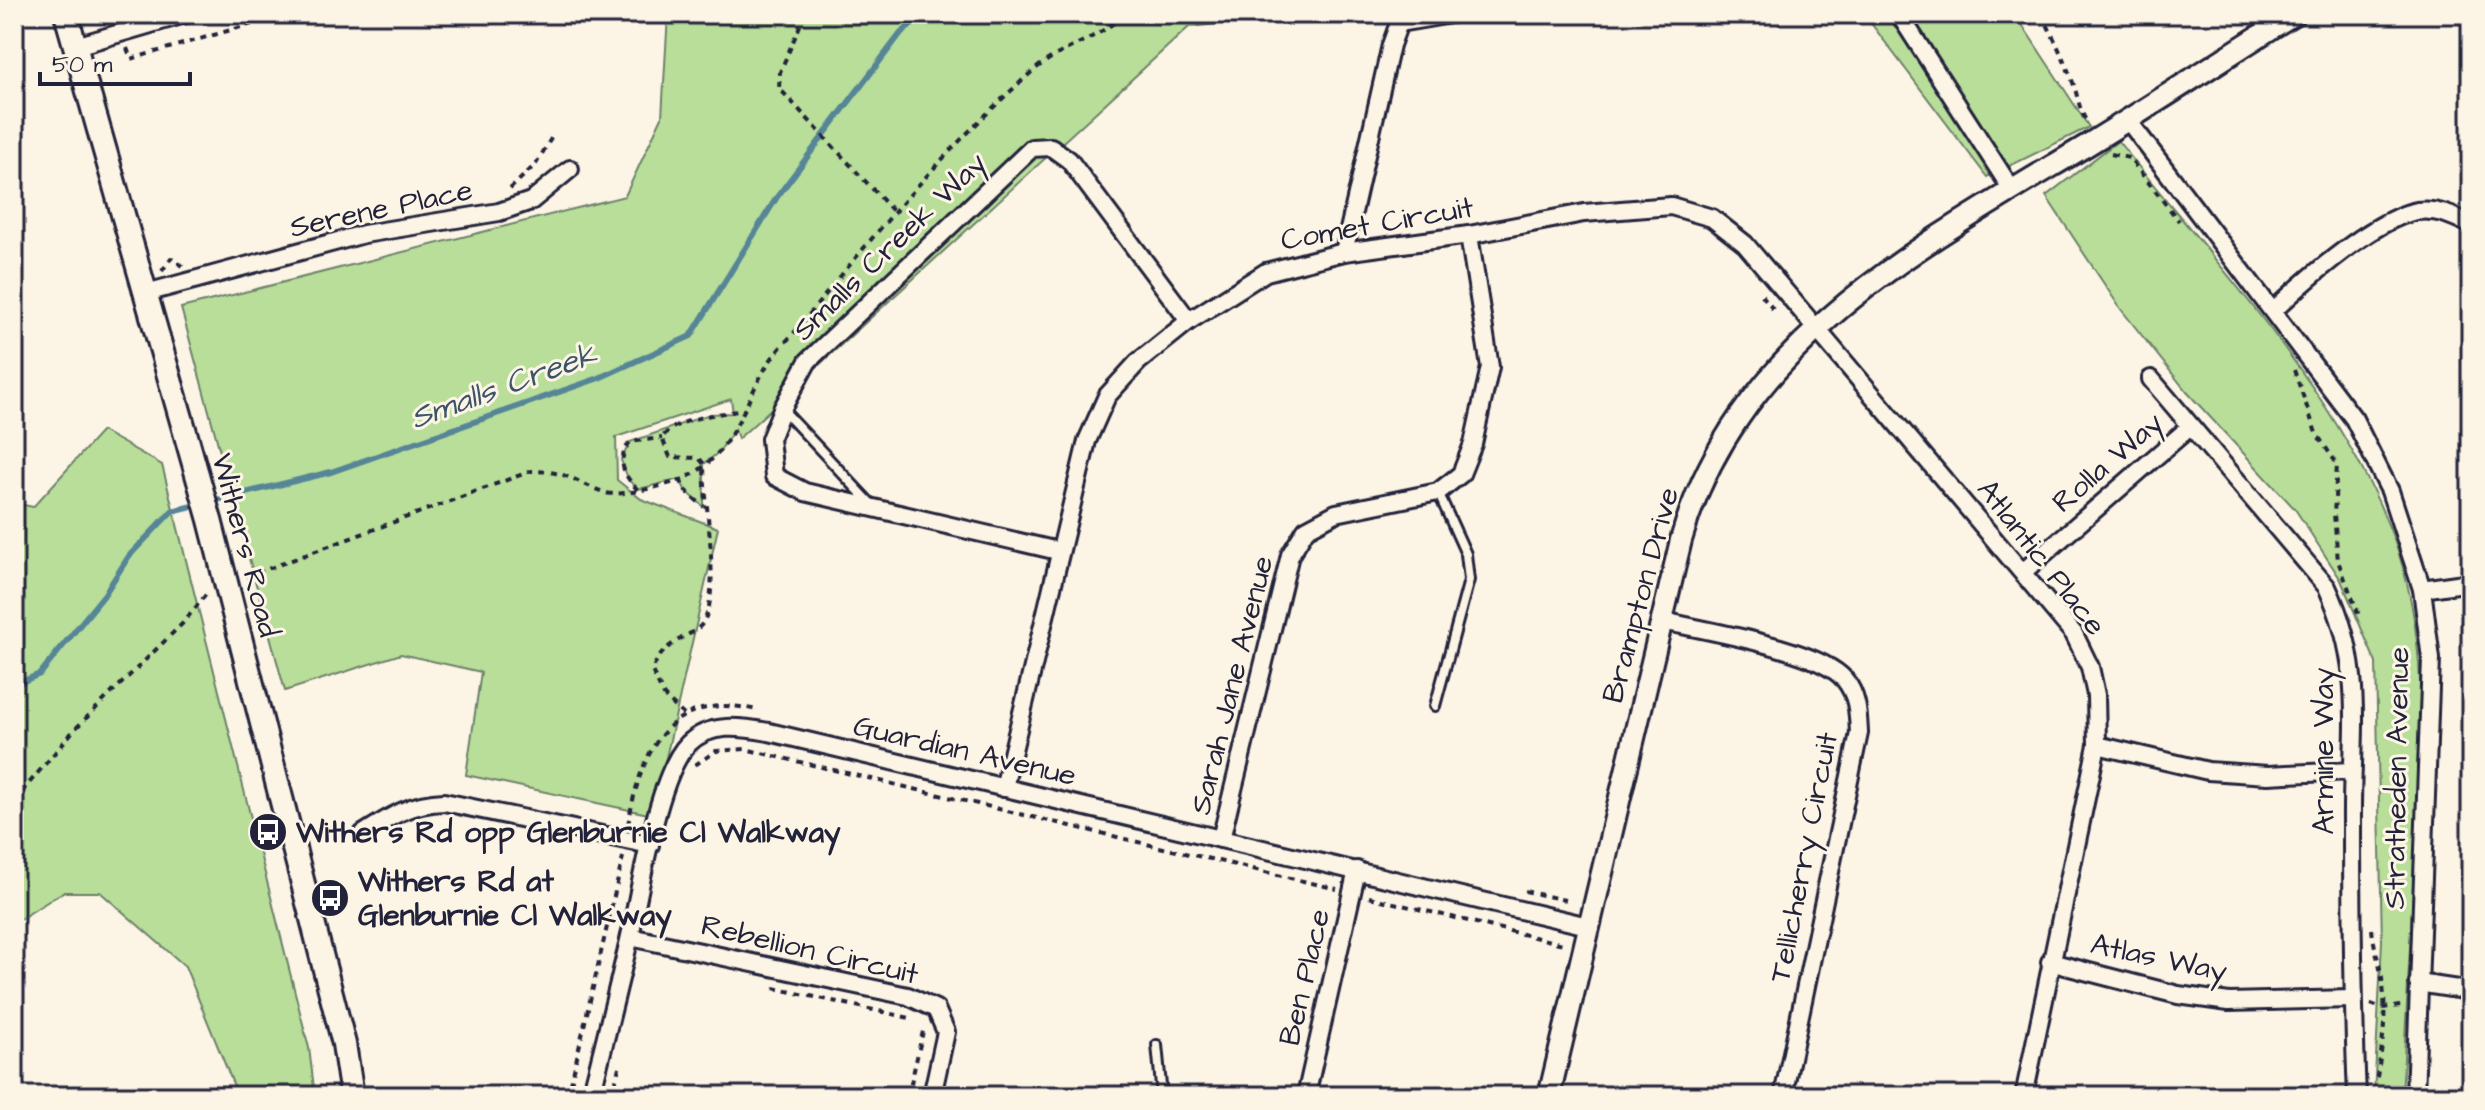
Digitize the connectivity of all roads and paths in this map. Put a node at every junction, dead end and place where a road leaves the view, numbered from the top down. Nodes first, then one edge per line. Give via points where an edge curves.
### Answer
1 (66, 14) edge
2 (185, 14) edge
3 (286, 14) edge
4 (805, 14) edge
5 (1124, 14) edge
6 (1451, 14) edge
7 (1899, 14) edge
8 (2294, 14) edge
9 (123, 33) junction
10 (76, 46) junction
11 (2127, 119) junction
12 (570, 169) dead end
13 (2012, 190) junction
14 (893, 211) junction
15 (2471, 225) edge
16 (1469, 235) junction
17 (1344, 252) junction
18 (1759, 291) dead end
19 (146, 293) junction
20 (2274, 310) junction
21 (1775, 312) dead end
22 (1189, 321) junction
23 (1815, 328) junction
24 (2151, 379) dead end
25 (782, 409) junction
26 (745, 410) junction
27 (2190, 427) junction
28 (662, 438) junction
29 (704, 464) junction
30 (680, 479) junction
31 (638, 490) junction
32 (1438, 492) junction
33 (704, 507) junction
34 (876, 509) junction
35 (1058, 551) junction
36 (2024, 571) junction
37 (246, 577) dead end
38 (2471, 582) edge
39 (2422, 589) junction
40 (209, 591) dead end
41 (1663, 621) junction
42 (1435, 706) dead end
43 (768, 713) dead end
44 (683, 715) junction
45 (702, 734) junction
46 (2097, 745) junction
47 (690, 769) dead end
48 (2351, 771) junction
49 (1004, 788) junction
50 (14, 801) edge
51 (363, 834) dead end
52 (626, 839) junction
53 (1221, 839) junction
54 (650, 845) junction
55 (1357, 870) junction
56 (1510, 887) dead end
57 (1352, 893) junction
58 (1569, 901) dead end
59 (1588, 926) junction
60 (630, 937) junction
61 (1583, 951) junction
62 (2050, 962) junction
63 (2418, 983) junction
64 (771, 987) dead end
65 (2471, 991) edge
66 (2353, 999) junction
67 (2418, 1004) junction
68 (1157, 1045) dead end
69 (620, 1059) dead end
70 (352, 1096) edge
71 (568, 1096) edge
72 (591, 1096) edge
73 (612, 1096) edge
74 (908, 1096) edge
75 (932, 1096) edge
76 (1162, 1096) edge
77 (1306, 1096) edge
78 (1549, 1096) edge
79 (1783, 1096) edge
80 (2024, 1096) edge
81 (2357, 1096) edge
82 (2415, 1096) edge

1 - 10 main road, Withers Road
2 - 9 street
3 - 9 path via 131,59
4 - 14 path via 780,72 779,88
5 - 14 path via 1104,33 1078,41 1035,69
6 - 17 street via 1399,23
7 - 13 street
8 - 11 street, Brampton Drive
9 - 10 street
10 - 19 main road, Withers Road
11 - 13 street, Brampton Drive
11 - 20 street, Stratheden Avenue
12 - 19 street, Serene Place via 531,201 499,212 364,234
13 - 23 street, Brampton Drive via 1862,287
14 - 26 path via 768,362
15 - 20 street via 2447,213 2417,211 2347,249
16 - 17 street, Comet Circuit
16 - 23 street, Comet Circuit via 1584,213 1671,206 1712,218 1745,244
16 - 32 street via 1490,367 1461,474
17 - 22 street, Comet Circuit via 1266,272
18 - 21 path
19 - 70 main road, Withers Road via 210,520 336,1013
20 - 39 street, Stratheden Avenue via 2354,419 2390,491
22 - 25 street, Smalls Creek Way via 1069,160 1051,147 1032,148 808,361
22 - 35 street, Comet Circuit via 1138,362 1107,396 1087,441
23 - 36 street, Atlantic Place
23 - 41 street, Brampton Drive via 1778,367 1712,457 1693,496
24 - 27 street, Armine Way
25 - 34 lane
25 - 34 street, Smalls Creek Way via 770,439 774,476 805,492
26 - 28 path via 703,417 666,431
26 - 29 path via 719,452
27 - 36 street, Rolla Way
27 - 48 street, Armine Way via 2327,587 2344,622 2356,701
28 - 29 path via 670,457 699,458
28 - 31 path via 630,442 623,451 623,471
29 - 30 path
29 - 33 path
30 - 31 path
30 - 33 path
31 - 37 path via 608,494 569,474 531,471
32 - 42 lane via 1466,554 1469,580
32 - 53 street, Sarah Jane Avenue via 1336,513 1306,529 1290,555
33 - 44 path via 709,608 703,625 658,655 652,671 664,696
34 - 35 street, Smalls Creek Way
35 - 49 street, Comet Circuit
36 - 46 street, Atlantic Place via 2074,634 2090,667
38 - 39 street
39 - 63 street, Stratheden Avenue via 2431,659
40 - 50 path via 74,730
41 - 59 street, Brampton Drive
41 - 79 street, Tellicherry Circuit via 1818,659 1844,678 1856,699 1859,733
43 - 44 path via 711,706
44 - 45 path
44 - 52 path via 664,727 642,775
45 - 49 street, Guardian Avenue via 722,727 769,732
45 - 54 street via 675,762
46 - 48 street via 2208,771
46 - 62 street, Atlantic Place
47 - 57 path via 716,751 745,749
48 - 66 street, Armine Way
49 - 53 street, Guardian Avenue
51 - 52 street via 418,803 444,802
52 - 54 street
52 - 71 path
53 - 55 street, Guardian Avenue
54 - 60 street
55 - 57 street, Ben Place
55 - 59 street, Guardian Avenue
56 - 58 path
57 - 61 path
57 - 77 street, Ben Place
59 - 61 street, Brampton Drive
60 - 72 street
60 - 75 street, Rebellion Circuit via 908,996 936,1009 946,1032
61 - 78 street, Brampton Drive
62 - 66 street, Atlas Way via 2178,995 2229,1002
62 - 80 street, Atlantic Place
63 - 65 street
63 - 67 street, Stratheden Avenue
64 - 74 path via 925,1021
66 - 67 path via 2382,1008
66 - 81 street, Armine Way
67 - 82 street, Stratheden Avenue
68 - 76 lane
69 - 73 path

